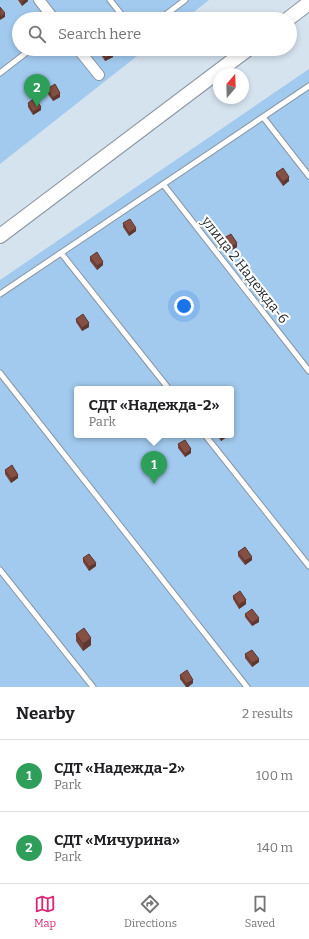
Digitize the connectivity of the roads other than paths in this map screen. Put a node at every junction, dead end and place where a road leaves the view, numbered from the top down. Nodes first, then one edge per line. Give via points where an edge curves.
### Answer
1 (38, 0) edge
2 (110, 0) edge
3 (185, 0) edge
4 (309, 3) edge
5 (48, 12) edge
6 (119, 12) edge
7 (169, 12) edge
8 (297, 12) edge
9 (22, 56) edge
10 (84, 56) edge
11 (239, 56) edge
12 (0, 74) edge
13 (99, 75) dead end
14 (309, 86) edge
15 (263, 117) junction
16 (309, 176) edge
17 (163, 184) junction
18 (0, 236) edge
19 (61, 253) junction
20 (0, 294) edge
21 (309, 372) edge
22 (0, 373) edge
23 (167, 386) edge
24 (207, 438) edge
25 (309, 566) edge
26 (0, 570) edge
27 (92, 687) edge
28 (247, 687) edge

1 - 5 street
2 - 6 lane
3 - 7 lane
4 - 8 street
9 - 12 lane
10 - 13 street
11 - 18 street
14 - 15 lane
15 - 16 lane
15 - 17 lane
17 - 19 lane
17 - 21 lane, улица 2 Надежда-6
19 - 20 lane
19 - 23 lane
22 - 28 lane
24 - 25 lane
26 - 27 lane

